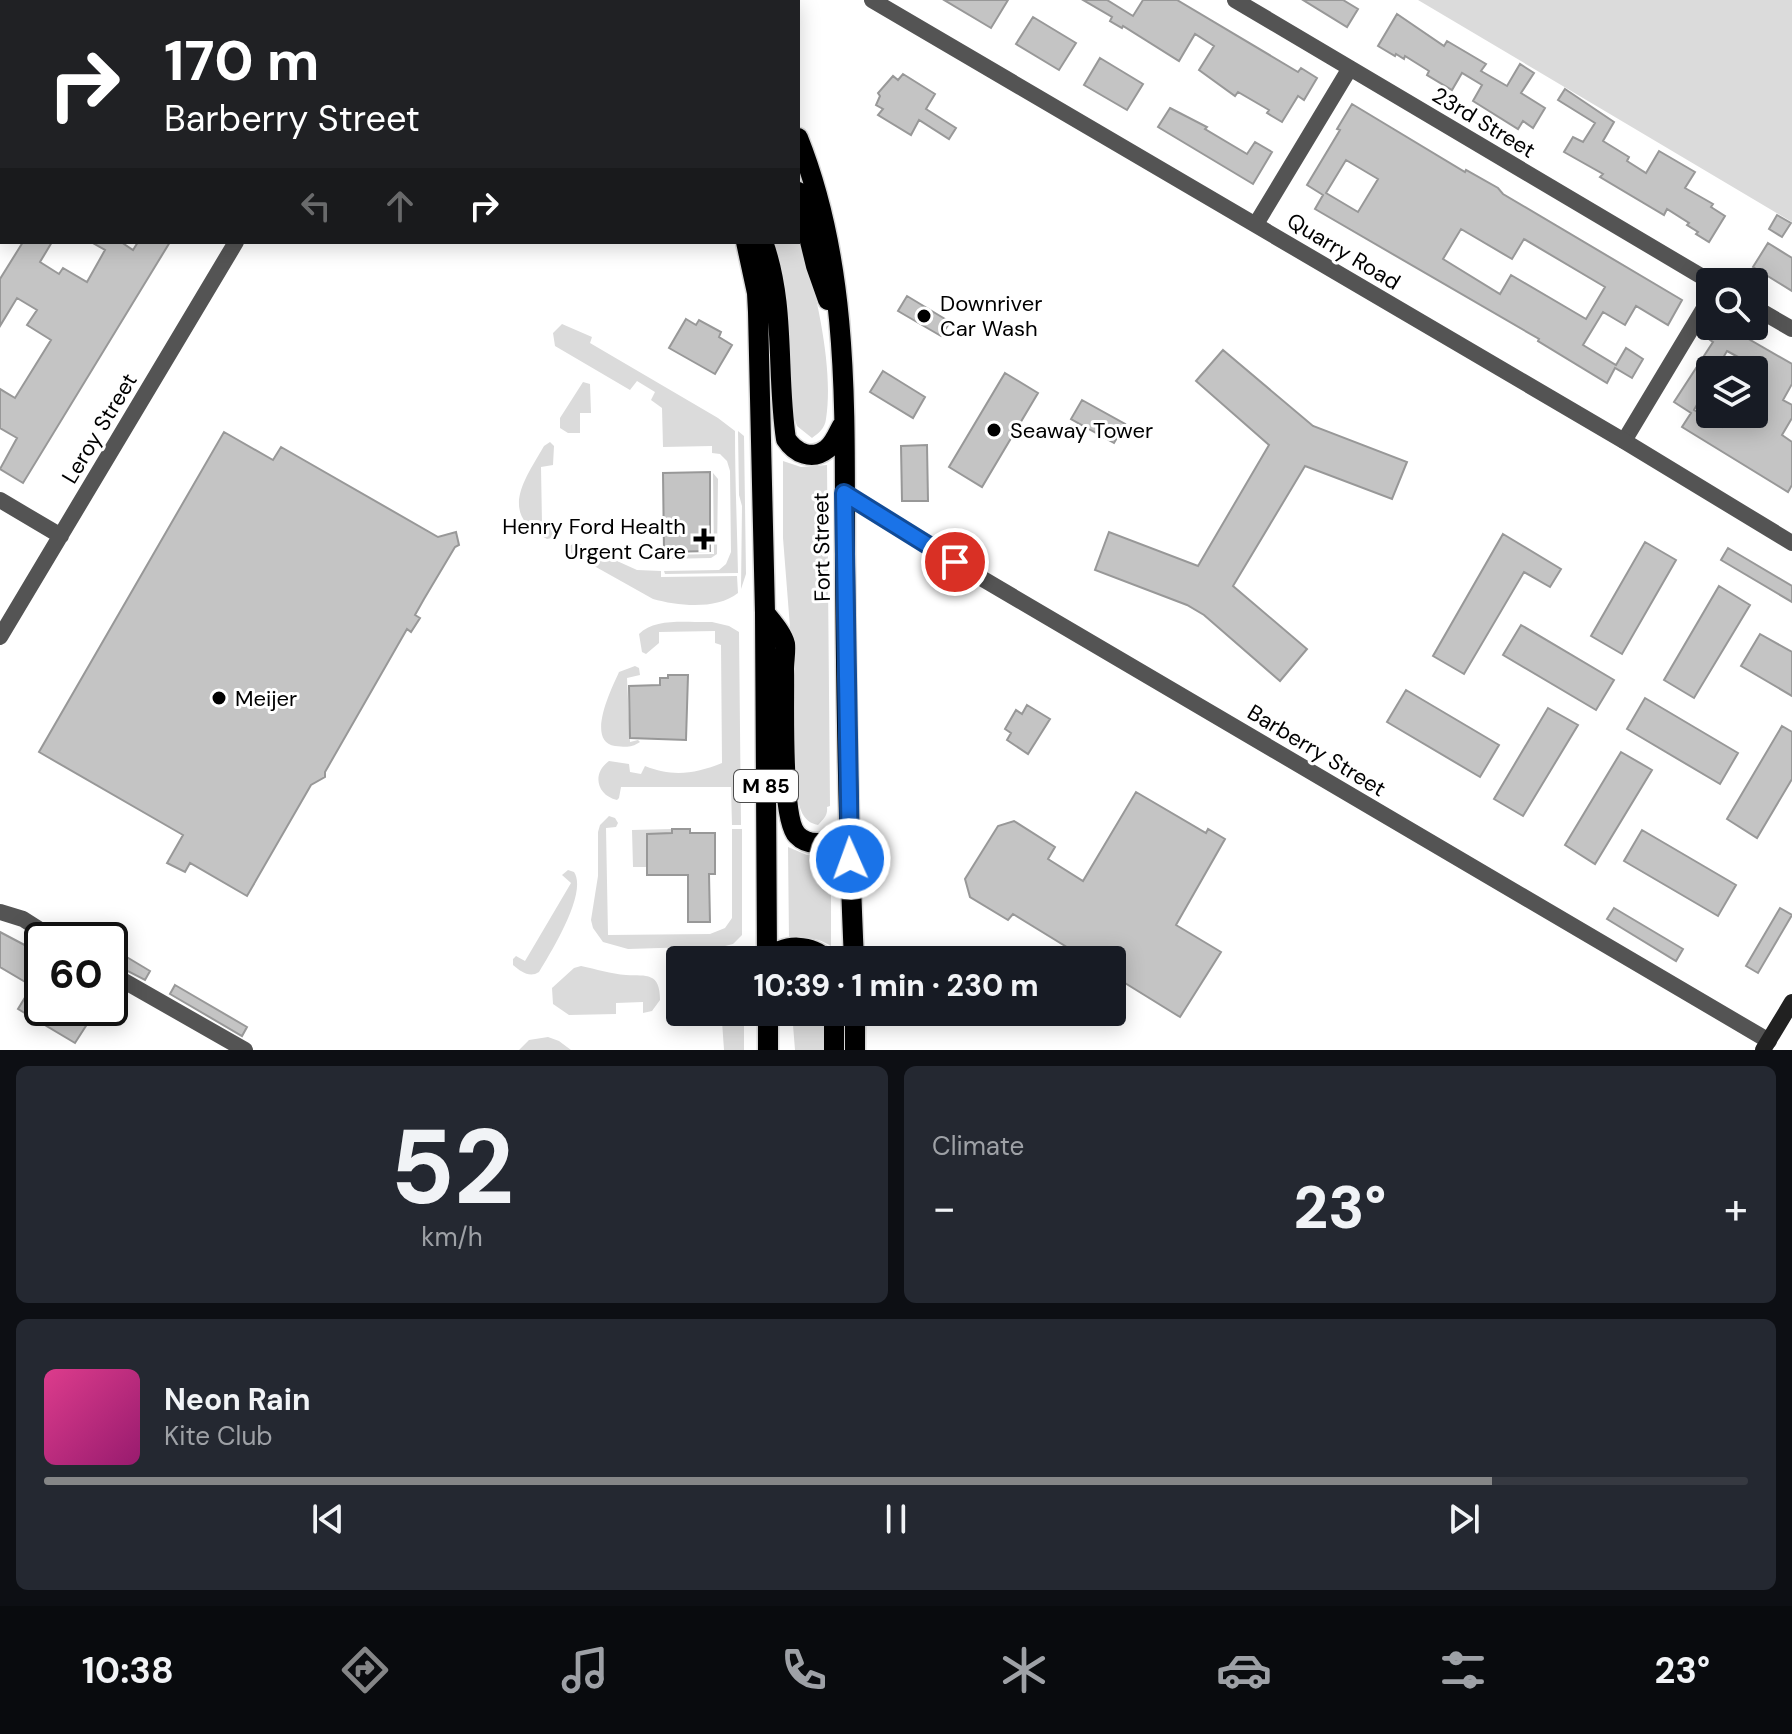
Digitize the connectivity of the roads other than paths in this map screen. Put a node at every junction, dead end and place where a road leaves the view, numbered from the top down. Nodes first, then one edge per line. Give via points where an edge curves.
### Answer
1 (872, 0) edge
2 (1235, 0) edge
3 (896, 6) edge
4 (1350, 68) junction
5 (800, 145) edge
6 (800, 200) edge
7 (1256, 224) junction
8 (235, 244) edge
9 (746, 244) edge
10 (764, 244) edge
11 (1696, 273) edge
12 (1768, 315) edge
13 (1696, 321) edge
14 (838, 327) junction
15 (1792, 329) edge
16 (843, 424) junction
17 (1624, 441) junction
18 (844, 493) junction
19 (0, 500) edge
20 (61, 536) junction
21 (1792, 543) edge
22 (765, 613) junction
23 (0, 637) edge
24 (849, 832) junction
25 (1, 912) edge
26 (28, 922) edge
27 (768, 946) edge
28 (853, 946) edge
29 (128, 983) edge
30 (1791, 1007) edge
31 (834, 1026) edge
32 (855, 1026) edge
33 (768, 1031) edge
34 (1766, 1045) edge
35 (245, 1050) edge
36 (779, 1050) edge
37 (834, 1050) edge
38 (855, 1050) edge

1 - 3 street, Quarry Road
2 - 4 street, 23rd Street
3 - 7 street, Quarry Road via 1126,151
4 - 7 street
4 - 11 street, 23rd Street
5 - 14 main road, Fort Street via 827,234
6 - 14 main road
7 - 17 street, Quarry Road
8 - 20 street, Leroy Street
9 - 22 main road, M 85 via 758,312
10 - 16 main road via 776,303 786,439 799,452 818,454 827,450
12 - 15 street
13 - 17 street
14 - 16 main road, Fort Street
16 - 18 main road, Fort Street
17 - 21 street, Quarry Road
18 - 24 main road, Fort Street
18 - 34 street, Barberry Street
19 - 20 street
20 - 23 street, Leroy Street
22 - 24 main road via 785,642 786,797 791,826 809,842
22 - 27 main road, M 85
24 - 28 main road, Fort Street
25 - 26 street
29 - 35 street
30 - 34 main road
31 - 37 main road
32 - 38 main road
33 - 36 main road

